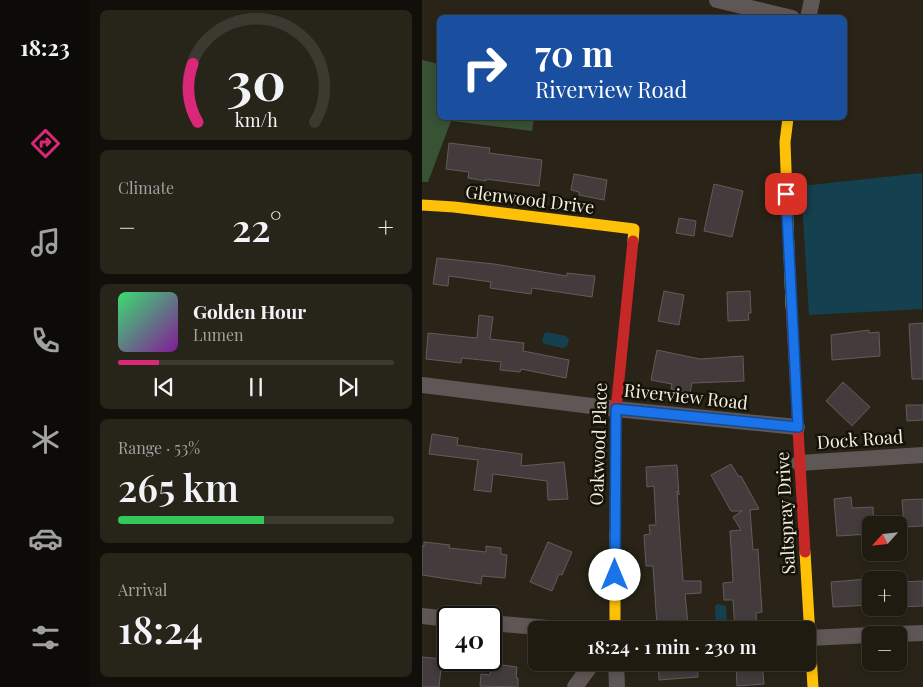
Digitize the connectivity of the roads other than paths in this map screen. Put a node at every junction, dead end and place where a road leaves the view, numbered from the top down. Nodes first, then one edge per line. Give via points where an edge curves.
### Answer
1 (717, 0) edge
2 (812, 0) edge
3 (780, 15) edge
4 (809, 15) edge
5 (788, 120) edge
6 (422, 205) edge
7 (634, 229) joint
8 (422, 386) edge
9 (616, 409) junction
10 (798, 427) junction
11 (922, 455) edge
12 (799, 463) junction
13 (422, 616) edge
14 (437, 618) edge
15 (615, 621) edge
16 (808, 621) edge
17 (502, 624) edge
18 (528, 626) edge
19 (922, 633) edge
20 (907, 634) edge
21 (862, 635) edge
22 (816, 638) edge
23 (586, 671) edge
24 (616, 671) edge
25 (811, 671) edge
26 (574, 687) edge
27 (617, 687) edge
28 (812, 687) edge

1 - 3 street
2 - 4 street
5 - 10 street, Saltspray Drive via 785,142 788,247
6 - 7 street, Glenwood Drive
7 - 9 street, Oakwood Place
8 - 9 street, Riverview Road
9 - 10 street, Riverview Road
9 - 15 street, Oakwood Place
10 - 12 street, Saltspray Drive
11 - 12 street, Dock Road
12 - 16 street, Saltspray Drive
13 - 14 street
17 - 18 street
19 - 20 street
21 - 22 street
23 - 26 street
24 - 27 street
25 - 28 street, Saltspray Drive

